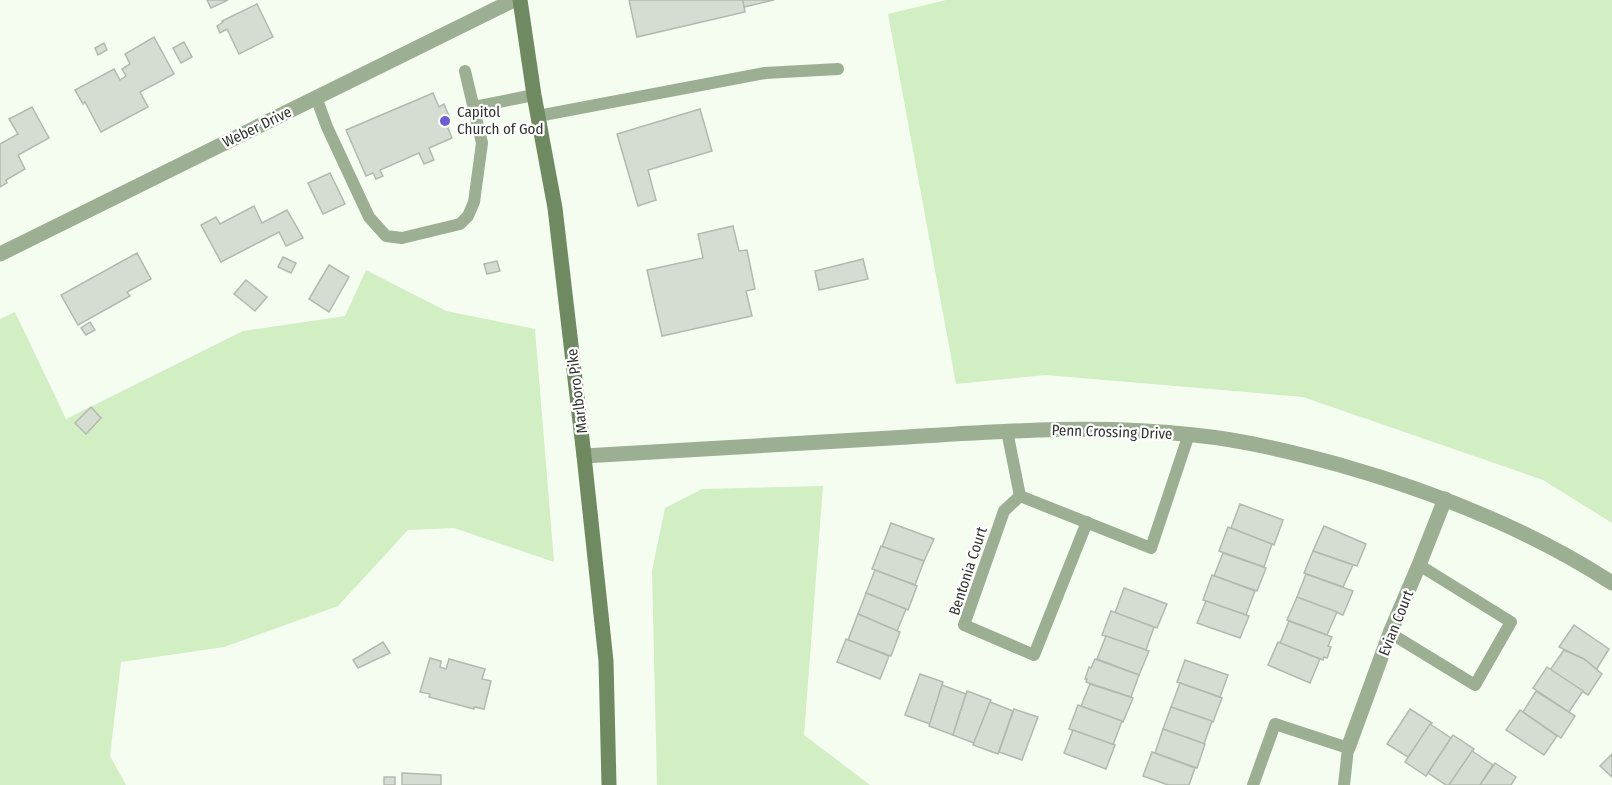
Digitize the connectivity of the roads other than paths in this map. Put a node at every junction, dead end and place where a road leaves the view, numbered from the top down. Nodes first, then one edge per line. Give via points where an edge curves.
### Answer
1 (514, 0) edge
2 (520, 0) edge
3 (838, 69) dead end
4 (465, 71) dead end
5 (534, 95) junction
6 (316, 97) junction
7 (474, 107) junction
8 (538, 116) junction
9 (0, 254) edge
10 (1007, 431) junction
11 (1189, 434) junction
12 (584, 456) junction
13 (1020, 496) junction
14 (1445, 499) junction
15 (1087, 522) junction
16 (1419, 565) junction
17 (1612, 583) edge
18 (1390, 633) junction
19 (1348, 748) junction
20 (609, 785) edge
21 (1253, 785) edge
22 (1344, 785) edge

1 - 6 street, Weber Drive
2 - 5 main road, Marlboro Pike
3 - 8 lane via 765,73
4 - 7 lane
5 - 7 lane
5 - 8 main road, Marlboro Pike
6 - 7 lane via 369,217 386,236 402,237 460,224 468,216 474,202 482,143
6 - 9 street, Weber Drive
8 - 12 main road, Marlboro Pike via 555,208
10 - 11 street, Penn Crossing Drive via 1101,428
10 - 12 street, Penn Crossing Drive
10 - 13 lane
11 - 14 street, Penn Crossing Drive via 1243,441 1310,457
11 - 15 lane via 1151,548
12 - 20 main road, Marlboro Pike via 606,661
13 - 15 lane
13 - 15 lane, Bentonia Court via 1004,511 964,626 1034,655
14 - 16 street, Evian Court
14 - 17 street, Penn Crossing Drive via 1534,538
16 - 18 street, Evian Court
16 - 18 lane via 1511,622 1475,685
18 - 19 street, Evian Court
19 - 21 lane via 1275,724
19 - 22 lane

